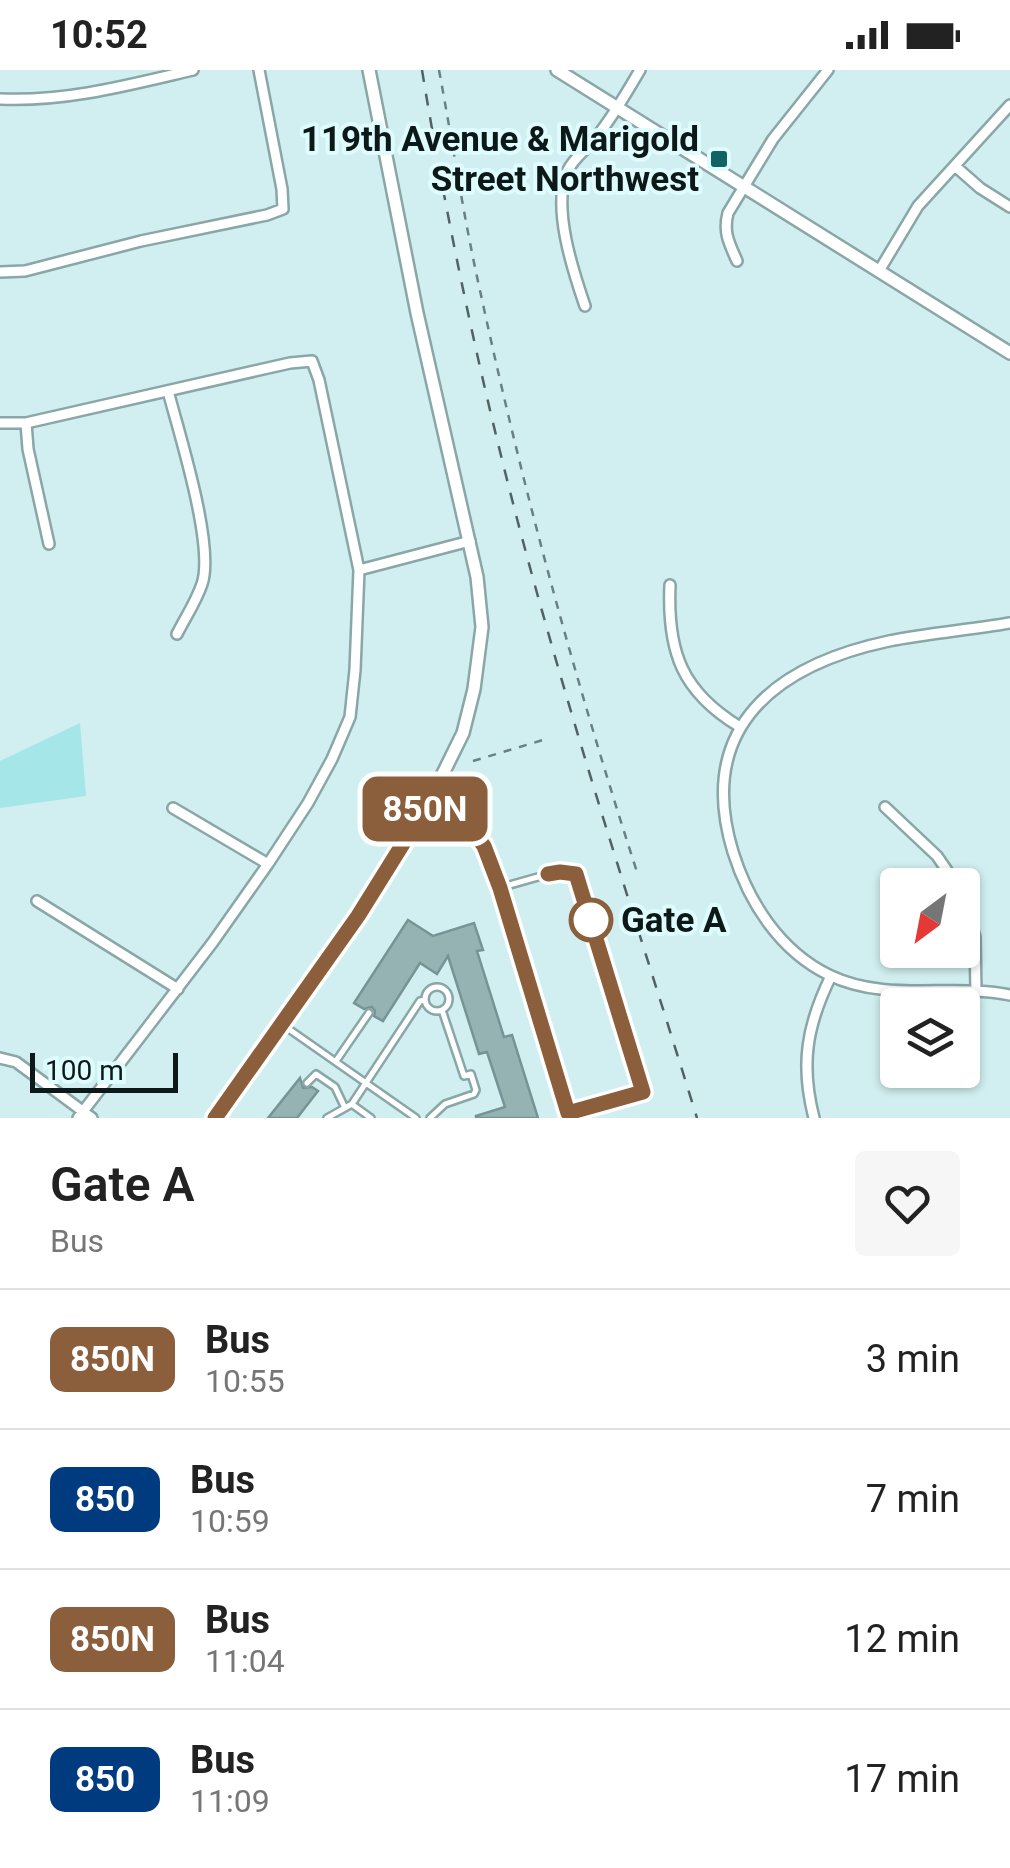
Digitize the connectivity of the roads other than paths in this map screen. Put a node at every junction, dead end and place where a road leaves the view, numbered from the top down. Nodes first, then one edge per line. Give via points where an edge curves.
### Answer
1 (193, 70) edge
2 (259, 70) edge
3 (370, 70) edge
4 (557, 70) edge
5 (640, 70) edge
6 (828, 70) edge
7 (0, 99) edge
8 (1010, 105) edge
9 (617, 108) junction
10 (955, 166) junction
11 (744, 186) junction
12 (1010, 207) edge
13 (736, 261) dead end
14 (878, 271) junction
15 (0, 272) edge
16 (584, 306) dead end
17 (1010, 353) edge
18 (168, 391) junction
19 (0, 423) edge
20 (26, 423) junction
21 (470, 542) junction
22 (49, 544) dead end
23 (359, 570) junction
24 (670, 585) dead end
25 (1010, 623) edge
26 (177, 634) dead end
27 (740, 727) junction
28 (429, 802) junction
29 (885, 807) dead end
30 (173, 808) dead end
31 (268, 864) junction
32 (945, 868) edge
33 (500, 888) junction
34 (37, 900) dead end
35 (831, 976) junction
36 (178, 989) junction
37 (880, 990) edge
38 (980, 992) edge
39 (1010, 996) edge
40 (425, 1000) junction
41 (442, 1010) junction
42 (369, 1012) dead end
43 (282, 1024) junction
44 (0, 1058) edge
45 (336, 1061) junction
46 (307, 1083) dead end
47 (367, 1083) junction
48 (352, 1104) junction
49 (345, 1108) junction
50 (569, 1115) edge
51 (85, 1116) edge
52 (215, 1118) edge
53 (327, 1118) edge
54 (370, 1118) edge
55 (416, 1118) edge
56 (430, 1118) edge
57 (814, 1118) edge

1 - 7 street via 96,92
2 - 15 street via 283,209 25,272
3 - 21 street
4 - 9 street
5 - 9 street
6 - 11 street
8 - 10 street
9 - 11 street
9 - 16 street via 573,162 562,190
10 - 12 street
10 - 14 street via 918,206
11 - 13 street via 725,225
11 - 14 street
14 - 17 street
18 - 20 street
18 - 23 street via 312,361
18 - 26 street via 206,560
19 - 20 street
20 - 22 street
21 - 23 street
21 - 28 street via 482,626 474,689 463,733
23 - 31 street via 350,717 332,760
24 - 27 street via 670,622 682,670 703,699
25 - 27 street via 886,642 819,664 777,686
27 - 35 street via 723,796 743,882 778,935
28 - 33 lane via 471,829
28 - 43 street
29 - 32 street
30 - 31 street
31 - 36 street
33 - 50 lane
33 - 50 lane via 548,874 576,874 643,1092
34 - 36 street
35 - 37 street
35 - 57 street via 809,1031 806,1081
36 - 51 street
38 - 39 street
40 - 41 lane
40 - 41 lane via 441,988 448,1001
40 - 47 lane
41 - 56 lane via 464,1076 471,1074 476,1090
42 - 45 lane
43 - 45 lane
43 - 52 street
44 - 51 street via 16,1062
45 - 47 lane
46 - 49 lane via 316,1074 335,1087
47 - 48 lane
47 - 55 lane
48 - 49 lane
48 - 54 lane
49 - 53 lane

